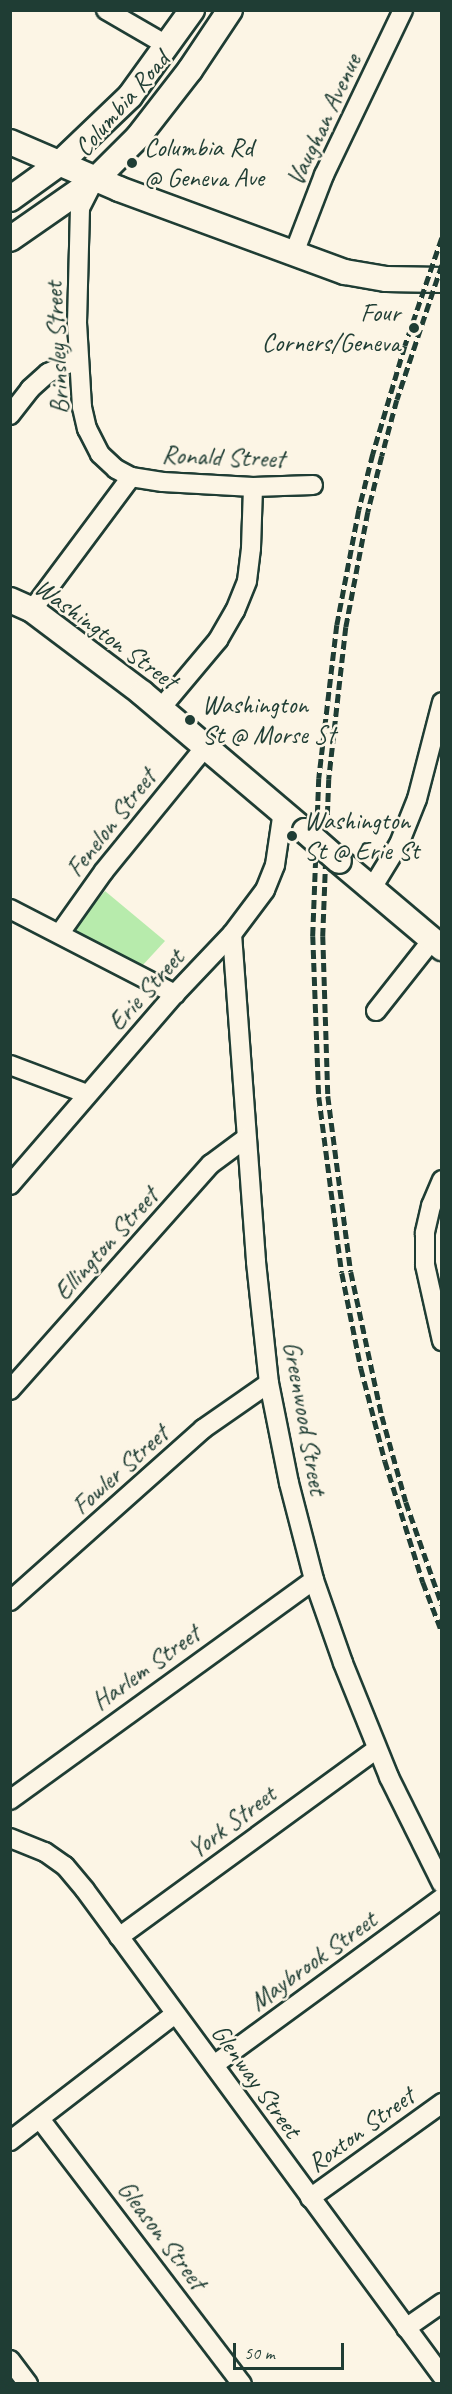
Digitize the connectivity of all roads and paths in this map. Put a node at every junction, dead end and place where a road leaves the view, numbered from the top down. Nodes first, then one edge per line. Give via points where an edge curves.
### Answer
1 (106, 10) edge
2 (192, 10) edge
3 (230, 10) edge
4 (403, 10) edge
5 (168, 46) junction
6 (10, 142) edge
7 (60, 164) junction
8 (95, 180) junction
9 (10, 199) edge
10 (10, 239) edge
11 (294, 253) junction
12 (441, 280) edge
13 (78, 359) junction
14 (10, 415) edge
15 (131, 477) junction
16 (313, 485) dead end
17 (253, 487) junction
18 (10, 600) edge
19 (32, 610) junction
20 (441, 702) edge
21 (161, 708) junction
22 (205, 747) junction
23 (283, 811) junction
24 (372, 888) junction
25 (10, 909) edge
26 (60, 933) junction
27 (232, 934) junction
28 (437, 944) edge
29 (175, 994) junction
30 (376, 1011) dead end
31 (10, 1065) edge
32 (87, 1094) junction
33 (246, 1138) junction
34 (441, 1180) edge
35 (10, 1185) edge
36 (441, 1341) edge
37 (269, 1383) junction
38 (10, 1390) edge
39 (314, 1580) junction
40 (10, 1601) edge
41 (377, 1749) junction
42 (10, 1800) edge
43 (10, 1838) edge
44 (441, 1884) edge
45 (441, 1898) edge
46 (118, 1937) junction
47 (176, 2014) junction
48 (214, 2065) junction
49 (441, 2103) edge
50 (40, 2119) junction
51 (10, 2141) edge
52 (310, 2198) junction
53 (441, 2303) edge
54 (406, 2328) junction
55 (10, 2360) edge
56 (441, 2376) edge
57 (28, 2384) edge
58 (242, 2384) edge

1 - 5 street
2 - 5 main road, Columbia Road
3 - 8 main road, Columbia Road via 138,137
4 - 11 street, Vaughan Avenue via 324,175
5 - 7 main road, Columbia Road via 130,96
6 - 7 main road
7 - 8 main road
7 - 9 main road, Columbia Road
8 - 10 main road, Columbia Road
8 - 11 main road
8 - 13 street, Brinsley Street via 80,208
11 - 12 main road via 364,276
13 - 14 street via 48,373
13 - 15 street, Brinsley Street via 87,429 100,454
15 - 17 street, Ronald Street
15 - 19 street
16 - 17 street, Ronald Street
17 - 21 street via 247,581 235,610 218,640
18 - 19 main road, Washington Street
19 - 21 main road, Washington Street
20 - 24 street via 417,799 399,844
21 - 22 main road, Washington Street
22 - 23 main road, Washington Street
22 - 26 street, Fenelon Street via 104,871
23 - 24 main road, Washington Street, bridge
23 - 27 street, Erie Street via 274,865 265,890
24 - 28 main road, Washington Street
25 - 26 street
26 - 29 street
27 - 29 street, Erie Street
27 - 33 street, Greenwood Street
28 - 30 street
29 - 32 street, Erie Street
31 - 32 street
32 - 35 street, Erie Street
33 - 37 street, Greenwood Street
33 - 38 street, Ellington Street via 211,1164
34 - 36 street via 425,1233 425,1265
37 - 39 street, Greenwood Street
37 - 40 street, Fowler Street via 203,1429
39 - 41 street, Greenwood Street
39 - 42 street, Harlem Street
41 - 44 street, Greenwood Street
41 - 46 street, York Street
43 - 46 street, Glenway Street via 45,1852 65,1866
45 - 48 street, Maybrook Street
46 - 47 street, Glenway Street
47 - 48 street, Glenway Street
47 - 50 street
48 - 52 street, Glenway Street
49 - 52 street, Roxton Street
50 - 51 street
50 - 58 street, Gleason Street
52 - 54 street, Glenway Street
53 - 54 street
54 - 56 street, Glenway Street
55 - 57 street

